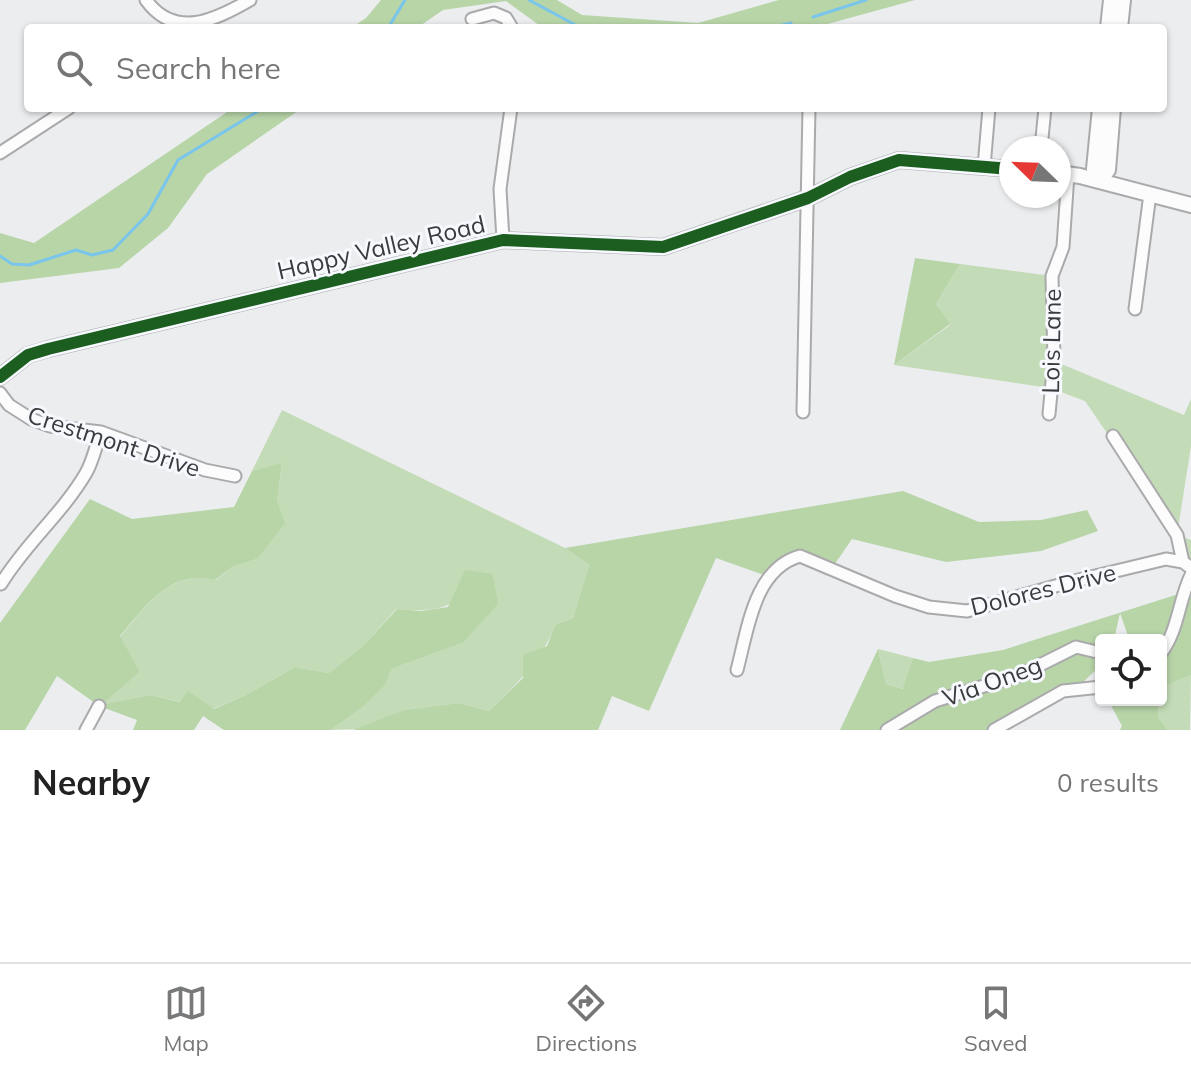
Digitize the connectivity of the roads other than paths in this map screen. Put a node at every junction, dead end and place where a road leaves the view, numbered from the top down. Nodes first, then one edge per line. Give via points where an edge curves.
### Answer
1 (146, 0) edge
2 (250, 0) edge
3 (1111, 0) edge
4 (1123, 0) edge
5 (472, 19) dead end
6 (177, 24) edge
7 (190, 24) edge
8 (510, 24) edge
9 (1108, 24) edge
10 (1120, 24) edge
11 (63, 112) edge
12 (510, 112) edge
13 (809, 112) edge
14 (989, 112) edge
15 (1045, 112) edge
16 (1100, 112) edge
17 (1113, 112) edge
18 (1042, 136) edge
19 (0, 153) edge
20 (984, 167) junction
21 (999, 168) edge
22 (1071, 174) edge
23 (1097, 175) junction
24 (1150, 194) junction
25 (808, 198) junction
26 (1191, 205) edge
27 (1063, 208) edge
28 (503, 240) junction
29 (1135, 309) dead end
30 (0, 377) edge
31 (0, 393) edge
32 (803, 412) dead end
33 (1049, 414) dead end
34 (101, 432) junction
35 (1113, 436) dead end
36 (235, 476) dead end
37 (1187, 565) edge
38 (1191, 575) edge
39 (1, 584) edge
40 (1167, 641) edge
41 (1095, 652) edge
42 (737, 670) dead end
43 (1095, 688) edge
44 (99, 706) dead end
45 (86, 730) edge
46 (887, 730) edge
47 (994, 730) edge

1 - 6 street
2 - 7 street
3 - 9 street
4 - 10 street
5 - 8 street via 494,13
11 - 19 street
12 - 28 street via 500,189
13 - 25 street
14 - 20 street
15 - 18 street
16 - 23 street
17 - 23 street via 1108,170
20 - 21 street, Happy Valley Road
20 - 25 street, Happy Valley Road via 899,160
22 - 23 street
23 - 24 street
24 - 26 street
24 - 29 street
25 - 28 street, Happy Valley Road via 663,247
25 - 32 street
27 - 33 street, Lois Lane via 1063,247 1052,276
28 - 30 street, Happy Valley Road via 48,349 28,355
31 - 34 street, Crestmont Drive via 31,419
34 - 36 street, Crestmont Drive
34 - 39 street via 72,493
35 - 37 street via 1177,535
37 - 42 street, Dolores Drive via 1166,559 967,611 895,596 800,556 785,560 767,576
38 - 40 street
41 - 46 street, Via Oneg via 1076,647 1020,675 935,701
43 - 47 street via 1063,691
44 - 45 street

